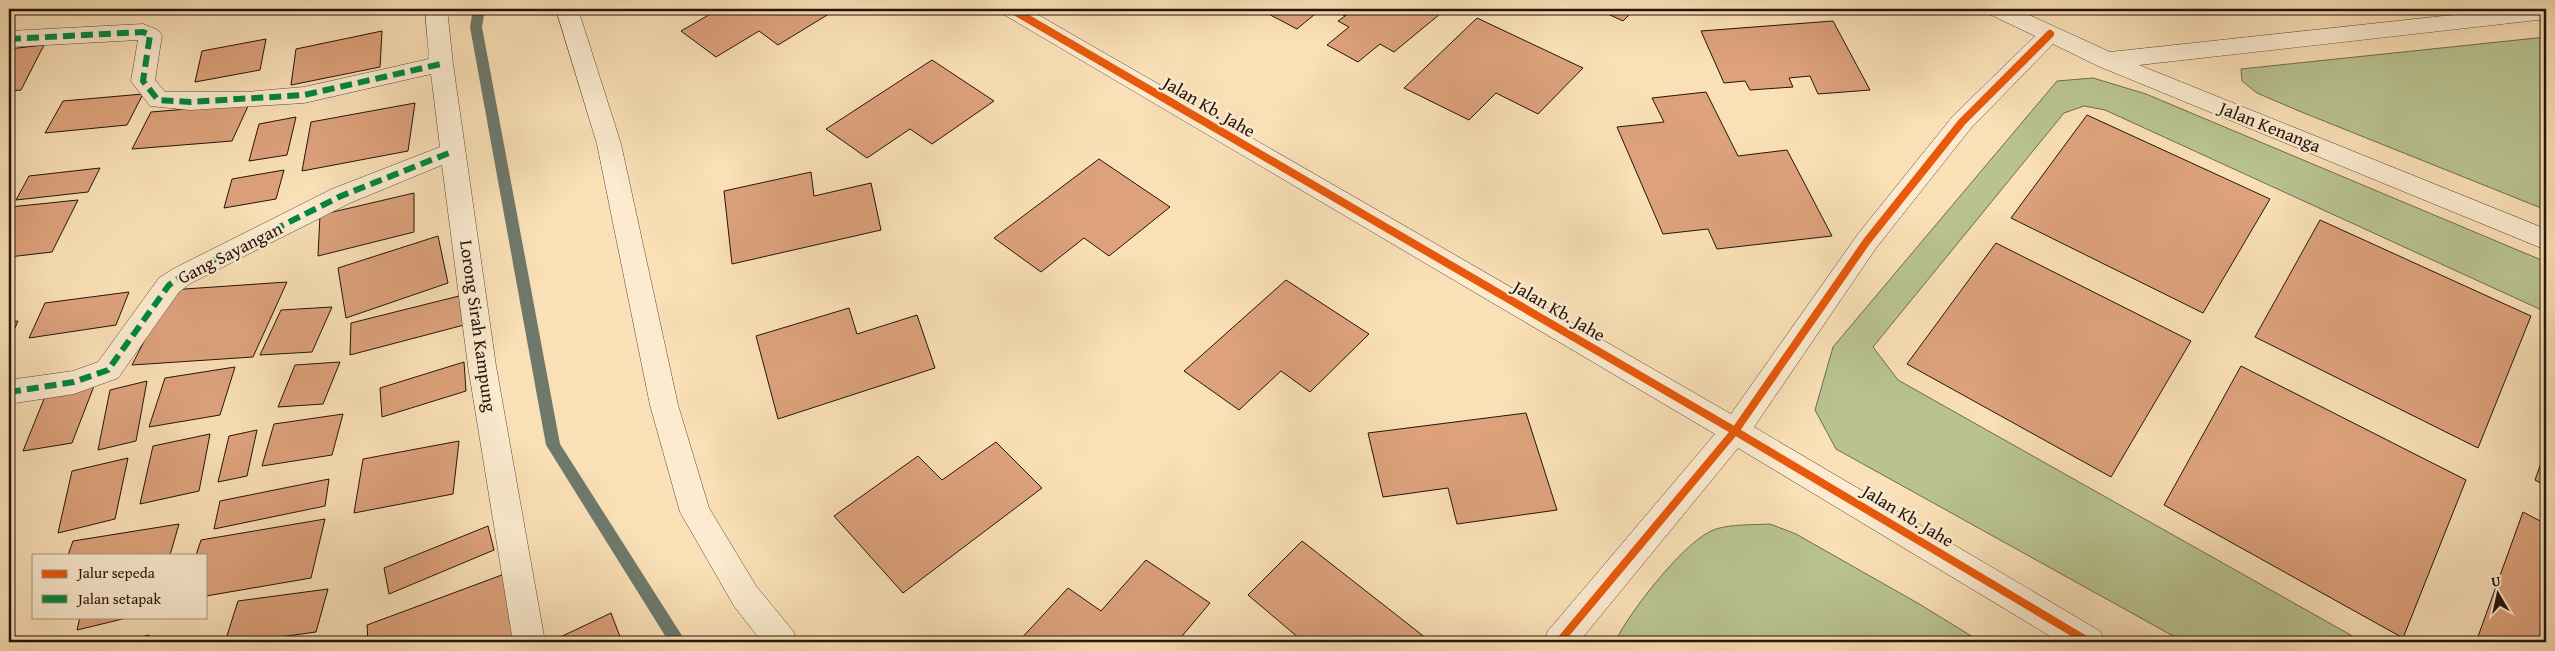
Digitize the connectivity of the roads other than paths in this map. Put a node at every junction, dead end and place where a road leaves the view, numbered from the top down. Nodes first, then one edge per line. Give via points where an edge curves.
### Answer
1 (436, 9) edge
2 (567, 9) edge
3 (1011, 9) edge
4 (1997, 9) edge
5 (2546, 12) edge
6 (2050, 34) junction
7 (9, 39) edge
8 (2106, 60) junction
9 (441, 64) junction
10 (454, 151) junction
11 (2546, 240) edge
12 (9, 392) edge
13 (1735, 431) junction
14 (529, 642) edge
15 (782, 642) edge
16 (1559, 642) edge
17 (2089, 642) edge

1 - 9 street, Lorong Sirah Kampung
2 - 15 street via 609,144 664,406 695,512 745,596
3 - 13 street, Jalan Kb. Jahe
4 - 6 street, Jalan Kenanga
5 - 8 street
6 - 8 street, Jalan Kenanga
6 - 13 street via 1956,129 1867,241
7 - 9 street via 143,32 150,36 143,81 150,93 158,100 190,102 304,95
8 - 11 street, Jalan Kenanga
9 - 10 street, Lorong Sirah Kampung
10 - 12 street, Gang Sayangan via 341,196 182,276 169,285 108,370 74,382
10 - 14 street, Lorong Sirah Kampung via 482,366
13 - 16 street
13 - 17 street, Jalan Kb. Jahe

